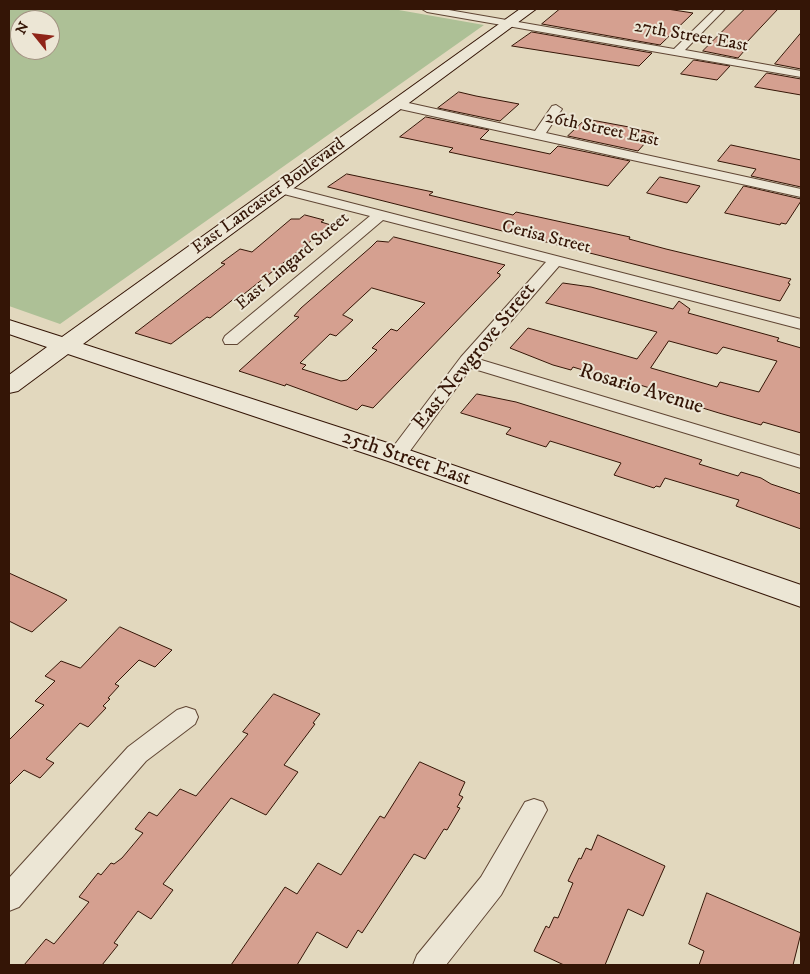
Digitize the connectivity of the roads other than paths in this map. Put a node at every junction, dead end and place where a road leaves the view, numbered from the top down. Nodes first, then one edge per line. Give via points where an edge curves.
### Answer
1 (428, 9) edge
2 (529, 9) edge
3 (718, 9) edge
4 (510, 23) junction
5 (677, 52) junction
6 (801, 74) edge
7 (395, 104) junction
8 (556, 109) dead end
9 (538, 135) junction
10 (281, 189) junction
11 (801, 193) edge
12 (380, 215) junction
13 (556, 260) junction
14 (801, 324) edge
15 (9, 327) edge
16 (231, 340) dead end
17 (64, 345) junction
18 (467, 361) junction
19 (9, 386) edge
20 (397, 455) junction
21 (801, 462) edge
22 (801, 596) edge
23 (186, 717) dead end
24 (534, 810) dead end
25 (9, 898) edge
26 (428, 965) edge

1 - 4 street, 27th Street East
2 - 4 main road, East Lancaster Boulevard
3 - 5 street
4 - 5 street, 27th Street East
4 - 7 main road, East Lancaster Boulevard
5 - 6 street, 27th Street East
7 - 9 street, 26th Street East
7 - 10 main road, East Lancaster Boulevard
8 - 9 street
9 - 11 street, 26th Street East
10 - 12 street, Cerisa Street
10 - 17 main road, East Lancaster Boulevard
12 - 13 street, Cerisa Street
12 - 16 street, East Lingard Street
13 - 14 street, Cerisa Street
13 - 18 street, East Newgrove Street
15 - 17 main road, 25th Street East
17 - 19 main road, East Lancaster Boulevard
17 - 20 main road, 25th Street East
18 - 20 street, East Newgrove Street
18 - 21 street, Rosario Avenue
20 - 22 main road, 25th Street East
23 - 25 street via 137,754
24 - 26 street via 491,886

